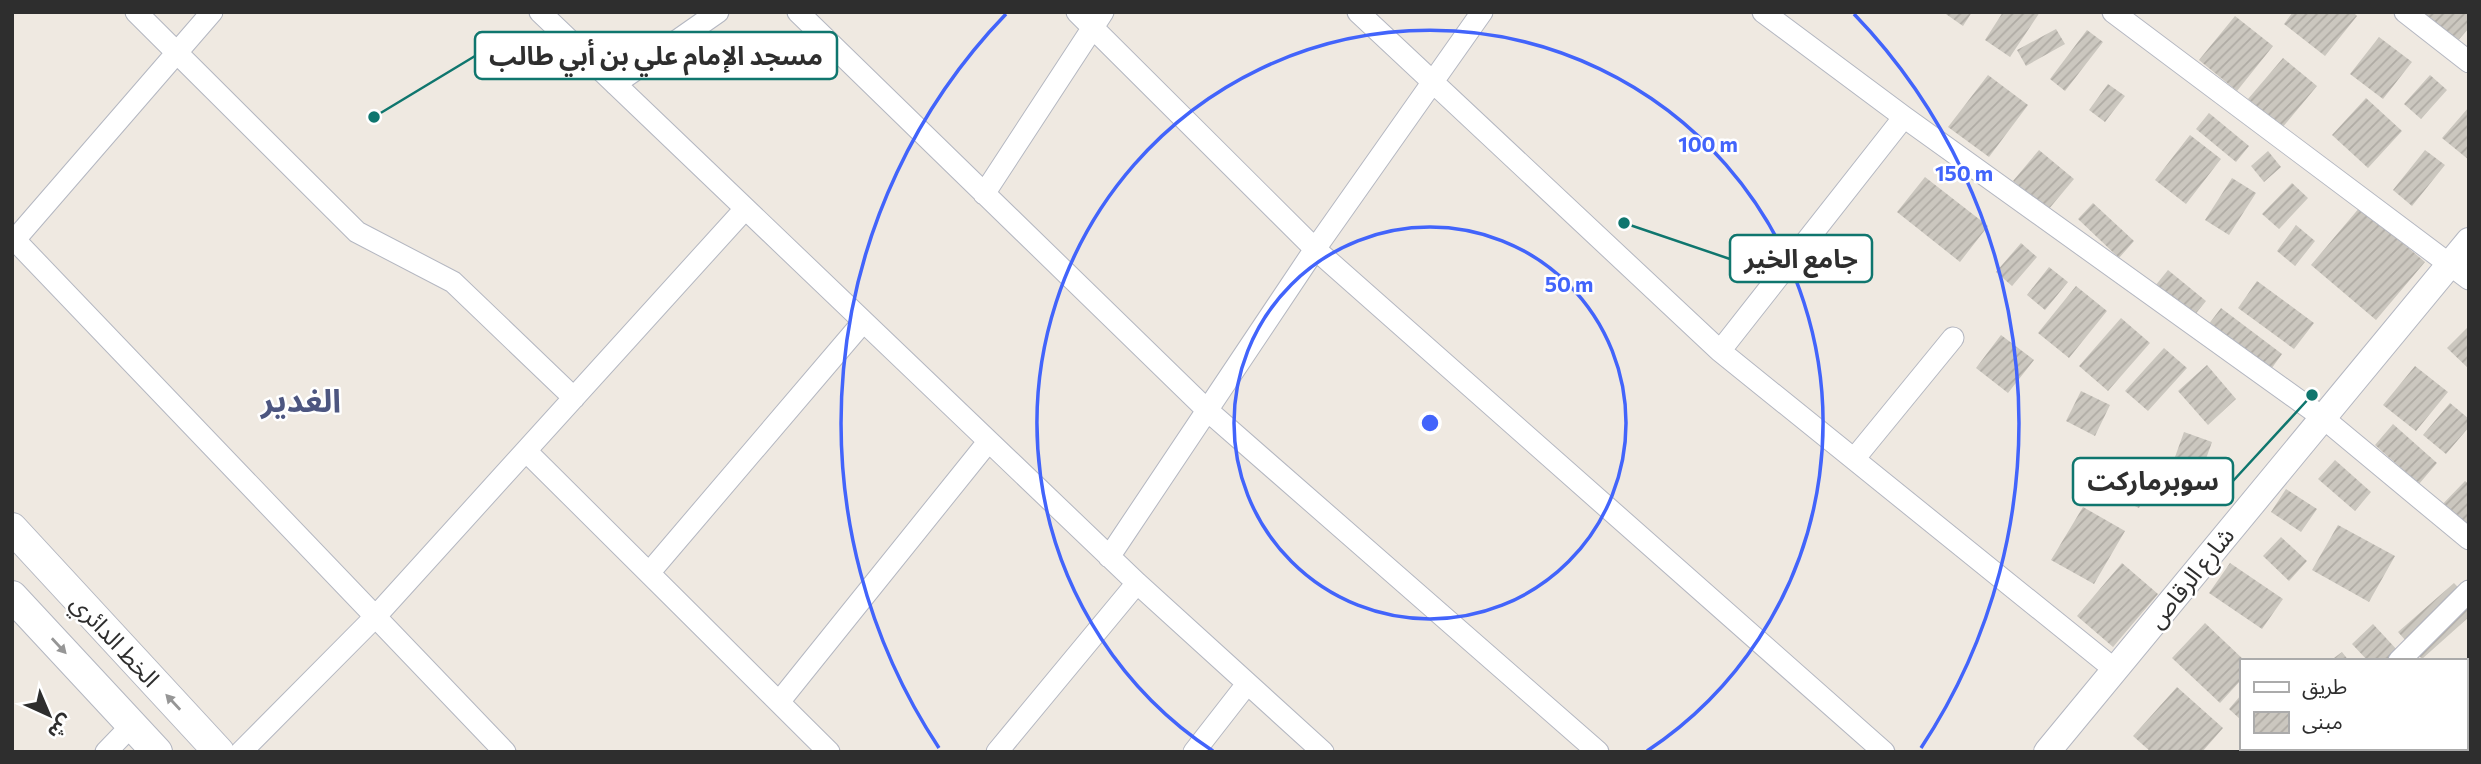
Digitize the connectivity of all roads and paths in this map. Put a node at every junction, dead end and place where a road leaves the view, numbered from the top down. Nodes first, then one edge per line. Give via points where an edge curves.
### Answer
1 (136, 12) edge
2 (212, 12) edge
3 (540, 12) edge
4 (718, 12) edge
5 (798, 12) edge
6 (1077, 12) edge
7 (1358, 12) edge
8 (1482, 12) edge
9 (1763, 12) edge
10 (2113, 12) edge
11 (2405, 12) edge
12 (1098, 20) edge
13 (177, 54) junction
14 (2469, 62) edge
15 (1432, 82) junction
16 (615, 84) junction
17 (1904, 117) junction
18 (984, 194) junction
19 (745, 209) junction
20 (13, 240) edge
21 (2469, 242) edge
22 (1315, 249) junction
23 (2459, 271) edge
24 (863, 322) junction
25 (1953, 338) dead end
26 (1720, 351) junction
27 (573, 398) junction
28 (1207, 410) junction
29 (2322, 417) junction
30 (988, 442) junction
31 (526, 451) junction
32 (1854, 459) junction
33 (12, 528) edge
34 (2469, 539) edge
35 (1109, 557) junction
36 (649, 573) junction
37 (1137, 583) junction
38 (2469, 591) edge
39 (12, 596) edge
40 (376, 615) junction
41 (2401, 659) edge
42 (2115, 669) junction
43 (1247, 684) junction
44 (779, 702) junction
45 (132, 725) junction
46 (106, 752) edge
47 (157, 752) edge
48 (219, 752) edge
49 (241, 752) edge
50 (505, 752) edge
51 (829, 752) edge
52 (997, 752) edge
53 (1194, 752) edge
54 (1323, 752) edge
55 (1598, 752) edge
56 (1884, 752) edge
57 (2047, 752) edge

1 - 13 street
2 - 13 street
3 - 16 street
4 - 16 street
5 - 18 street
6 - 12 street
7 - 15 street
8 - 15 street
9 - 17 street
10 - 23 street
11 - 14 street
12 - 18 street
12 - 22 street
13 - 20 street
13 - 27 street via 357,232 453,282
15 - 22 street
15 - 26 street
16 - 19 street
17 - 26 street
17 - 29 street
18 - 28 street
19 - 24 street
19 - 27 street
20 - 40 street
21 - 23 street, شارع الرقاص
22 - 28 street
22 - 56 street
23 - 29 street, شارع الرقاص
24 - 30 street
24 - 36 street
25 - 32 street
26 - 32 street
27 - 31 street
28 - 35 street
28 - 55 street
29 - 34 street
29 - 42 street, شارع الرقاص
30 - 35 street
30 - 44 street
31 - 36 street
31 - 40 street
32 - 42 street
48 -> 33 main road, الخط الدائري
35 - 37 street
36 - 44 street
37 - 43 street
37 - 52 street
38 - 41 street
39 -> 45 main road, الخط الدائري
40 - 49 street
40 - 50 street
42 - 57 street, شارع الرقاص
43 - 53 street
43 - 54 street
44 - 51 street
45 - 46 street
45 - 47 main road, الخط الدائري

